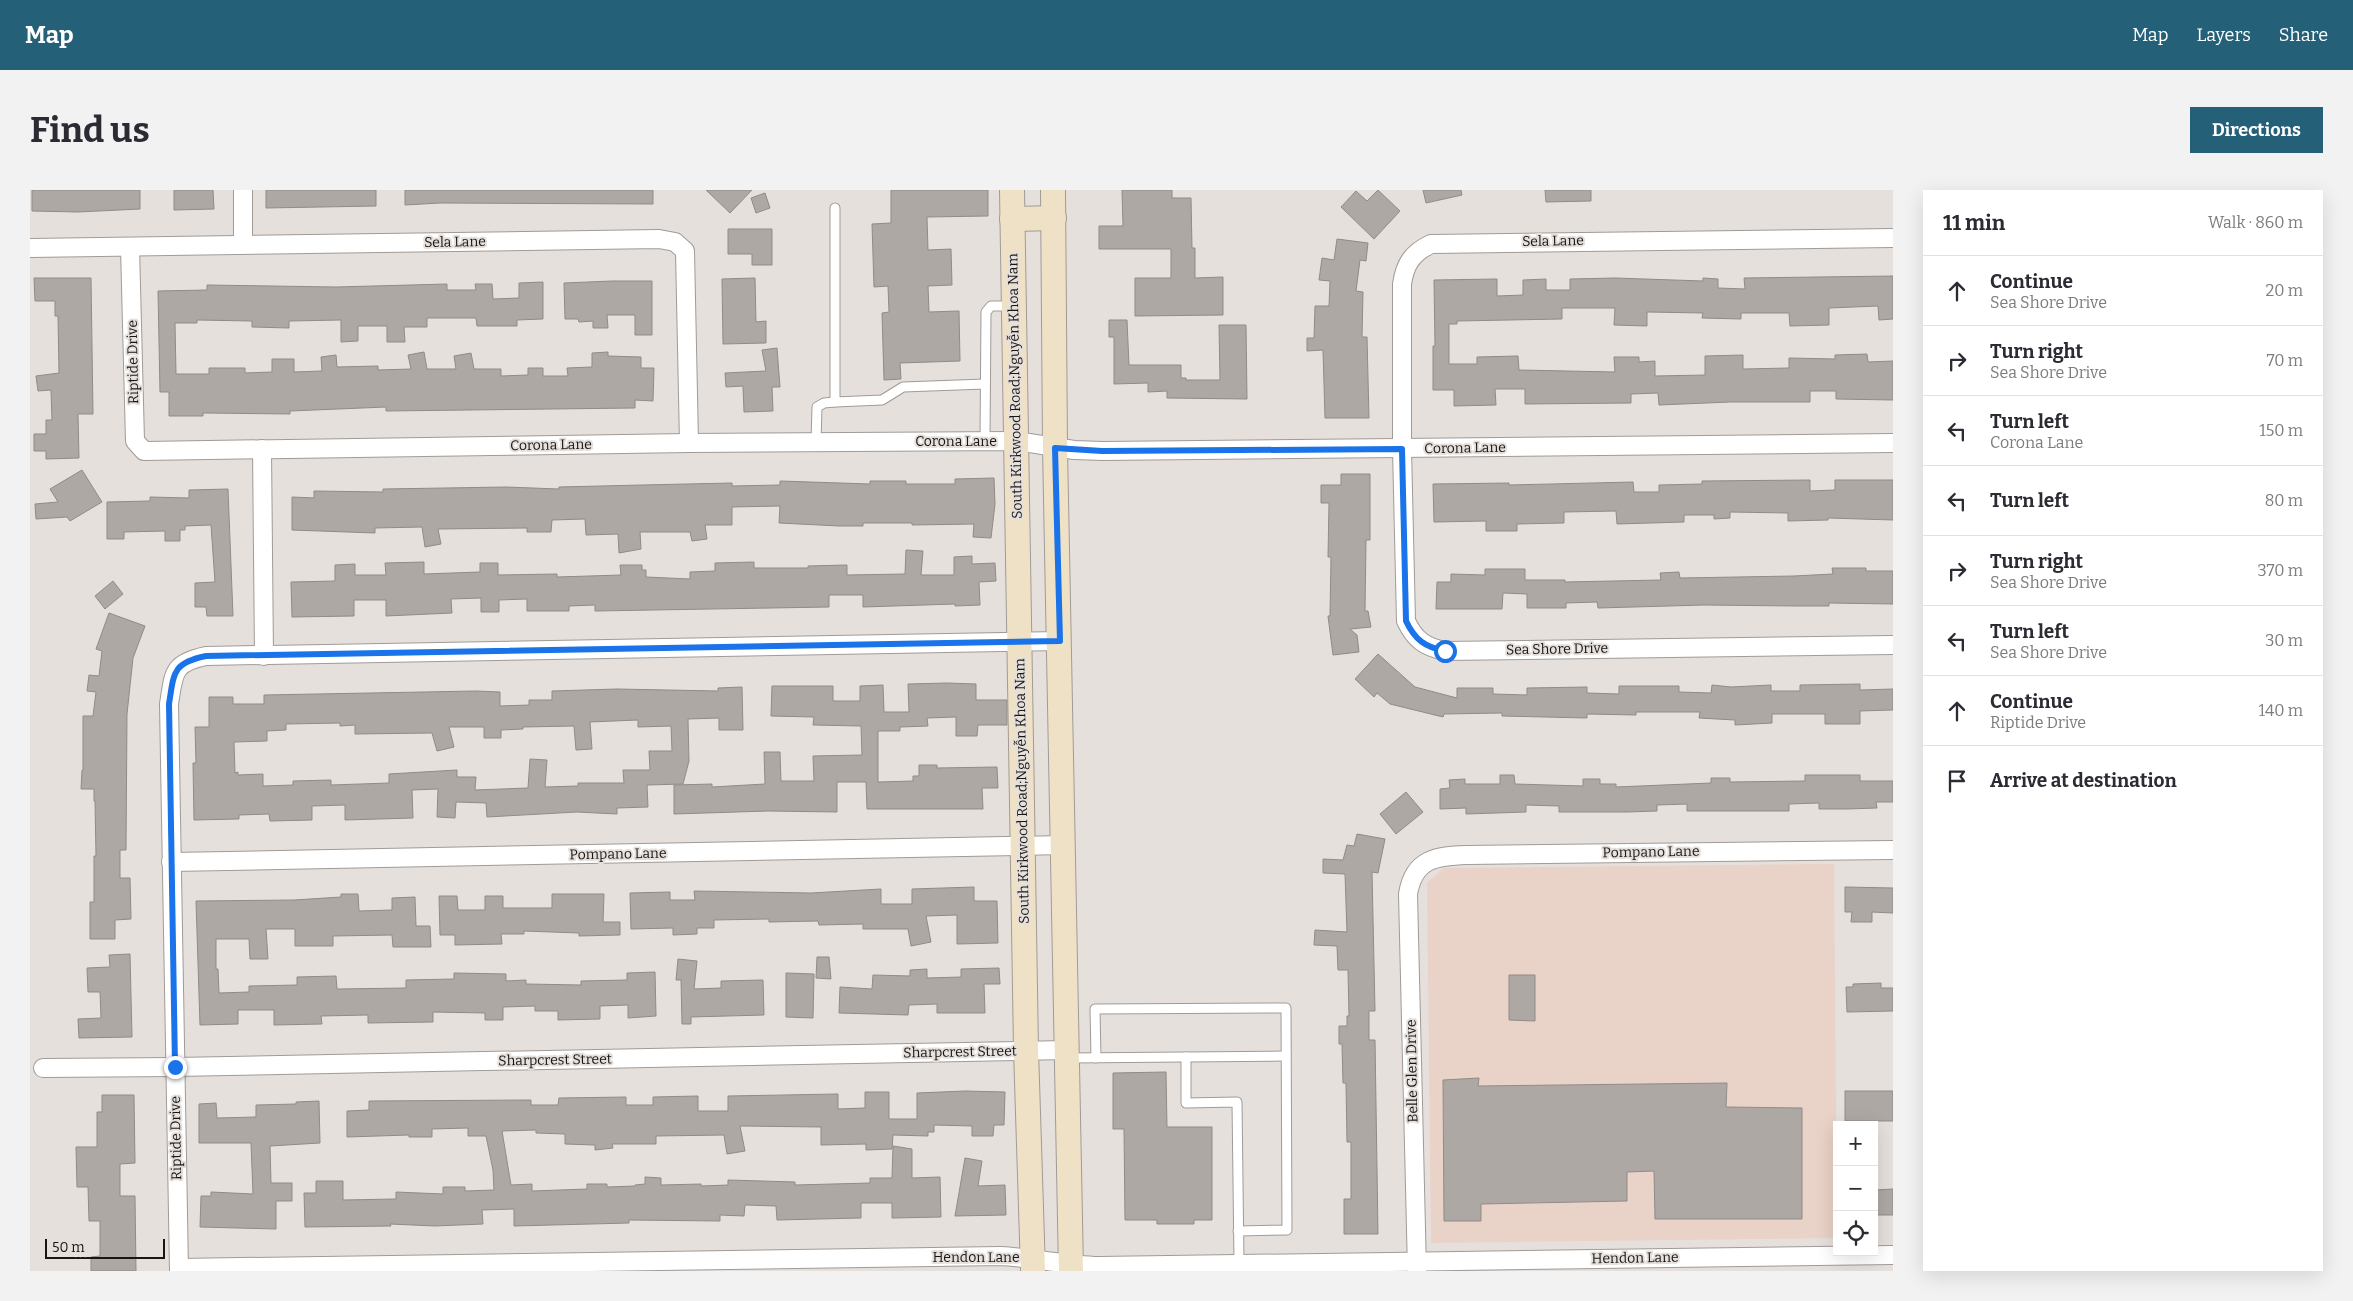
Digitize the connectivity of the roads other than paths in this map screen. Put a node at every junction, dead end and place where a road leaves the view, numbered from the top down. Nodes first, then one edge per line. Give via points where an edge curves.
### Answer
1 (243, 190) edge
2 (1012, 190) edge
3 (1053, 190) edge
4 (835, 208) dead end
5 (1054, 218) junction
6 (1012, 219) junction
7 (1893, 238) edge
8 (243, 244) junction
9 (130, 247) junction
10 (30, 248) edge
11 (1014, 306) junction
12 (985, 384) junction
13 (835, 402) junction
14 (985, 441) junction
15 (1016, 441) junction
16 (816, 442) junction
17 (689, 443) junction
18 (1893, 443) edge
19 (1055, 448) junction
20 (262, 449) junction
21 (1402, 449) junction
22 (168, 451) joint
23 (1060, 641) junction
24 (1019, 642) junction
25 (1893, 645) edge
26 (264, 656) junction
27 (1064, 845) junction
28 (1024, 846) junction
29 (1893, 850) edge
30 (171, 862) junction
31 (1416, 872) joint
32 (1026, 1050) junction
33 (1067, 1054) junction
34 (1286, 1056) junction
35 (1186, 1057) junction
36 (1096, 1058) junction
37 (175, 1067) junction
38 (42, 1068) dead end
39 (1238, 1231) junction
40 (1893, 1255) edge
41 (1239, 1263) junction
42 (1033, 1265) edge
43 (1417, 1266) edge
44 (1294, 1267) edge
45 (382, 1268) edge
46 (1071, 1268) edge
47 (1121, 1268) edge
48 (179, 1269) edge

1 - 8 street
2 - 6 main road, South Kirkwood Road;Nguyễn Khoa Nam
3 - 5 main road
4 - 13 lane
5 - 6 main road
5 - 19 main road
6 - 11 main road, South Kirkwood Road;Nguyễn Khoa Nam
7 - 21 street, Sela Lane via 1431,244 1408,260 1402,284
8 - 9 street, Sela Lane
8 - 17 street, Sela Lane via 659,239 675,242 685,251
9 - 10 street, Sela Lane
9 - 22 street, Riptide Drive via 135,441 144,451
11 - 12 lane via 991,306 986,312
11 - 15 main road, South Kirkwood Road;Nguyễn Khoa Nam
12 - 13 lane via 903,387 882,400
12 - 14 lane
13 - 16 lane via 817,407
14 - 15 street, Corona Lane
14 - 16 street, Corona Lane
15 - 19 street, Corona Lane
15 - 24 main road, South Kirkwood Road;Nguyễn Khoa Nam
16 - 17 street, Corona Lane
17 - 20 street, Corona Lane
18 - 21 street, Corona Lane
19 - 21 street, Corona Lane via 1095,451
19 - 23 main road
20 - 22 street, Corona Lane
20 - 26 street
21 - 25 street, Sea Shore Drive via 1406,621 1418,640 1428,647 1445,651
23 - 24 street
23 - 27 main road
24 - 26 street
24 - 28 main road, South Kirkwood Road;Nguyễn Khoa Nam
26 - 30 street, Riptide Drive via 206,656 187,660 174,674 169,704
27 - 28 street, Pompano Lane
27 - 33 main road
28 - 30 street, Pompano Lane
28 - 32 main road, South Kirkwood Road;Nguyễn Khoa Nam
29 - 31 street, Pompano Lane via 1452,855 1432,858
30 - 37 street, Riptide Drive
31 - 43 street, Belle Glen Drive via 1408,894
32 - 33 street, Sharpcrest Street
32 - 37 street, Sharpcrest Street
32 - 42 main road, South Kirkwood Road;Nguyễn Khoa Nam
33 - 36 lane
33 - 46 main road
34 - 35 lane
34 - 36 lane via 1286,1008 1095,1009
34 - 39 lane via 1287,1230
35 - 36 lane
35 - 39 lane via 1186,1102 1238,1102
37 - 38 street, Sharpcrest Street
37 - 48 street, Riptide Drive
39 - 41 lane
40 - 43 street, Hendon Lane
41 - 44 street, Hendon Lane
41 - 47 street, Hendon Lane
42 - 45 street, Hendon Lane via 1001,1256
42 - 46 street, Hendon Lane
43 - 44 street, Hendon Lane
45 - 48 street, Hendon Lane
46 - 47 street, Hendon Lane

